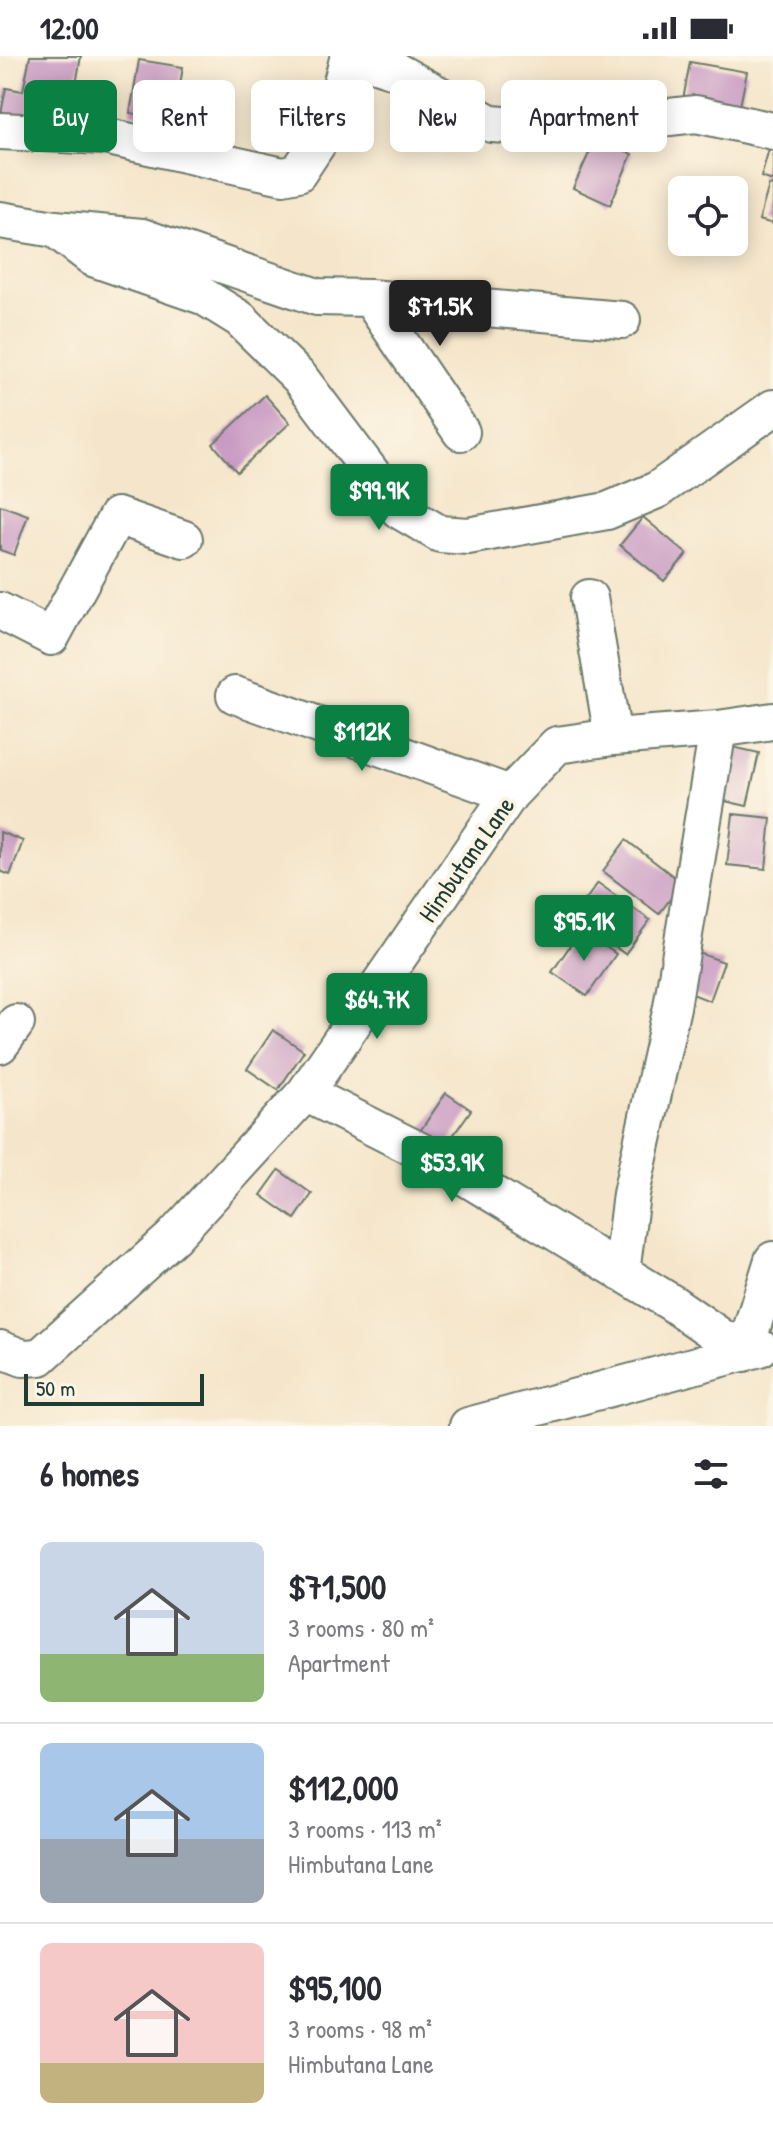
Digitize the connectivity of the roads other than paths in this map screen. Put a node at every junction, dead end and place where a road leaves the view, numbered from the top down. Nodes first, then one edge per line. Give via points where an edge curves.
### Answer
1 (350, 56) edge
2 (0, 131) edge
3 (773, 131) edge
4 (0, 220) edge
5 (55, 229) junction
6 (370, 298) junction
7 (622, 320) dead end
8 (773, 408) edge
9 (461, 432) dead end
10 (184, 539) dead end
11 (589, 598) dead end
12 (0, 611) edge
13 (235, 695) dead end
14 (773, 721) edge
15 (718, 729) junction
16 (613, 737) junction
17 (510, 794) junction
18 (305, 1093) junction
19 (773, 1260) edge
20 (621, 1273) junction
21 (759, 1348) edge
22 (0, 1349) edge
23 (468, 1426) edge

1 - 2 street via 331,123 298,173 283,176 104,136
1 - 3 street via 394,70 492,124 562,129 696,114
4 - 5 street
5 - 6 street via 142,237 317,297
5 - 8 street via 93,258 203,296 240,319 300,378 399,510 440,534 468,536 607,511 657,490
6 - 7 street
6 - 9 street
10 - 12 street via 117,516 51,637
11 - 16 street
13 - 17 street
14 - 15 street, Himbutana Lane
15 - 16 street, Himbutana Lane
15 - 20 street via 672,1007 631,1194
16 - 17 street, Himbutana Lane via 557,745
17 - 18 street, Himbutana Lane
18 - 20 street via 434,1158
18 - 22 street, Himbutana Lane via 173,1237 40,1357 23,1358
19 - 21 street
20 - 21 street
21 - 23 street

